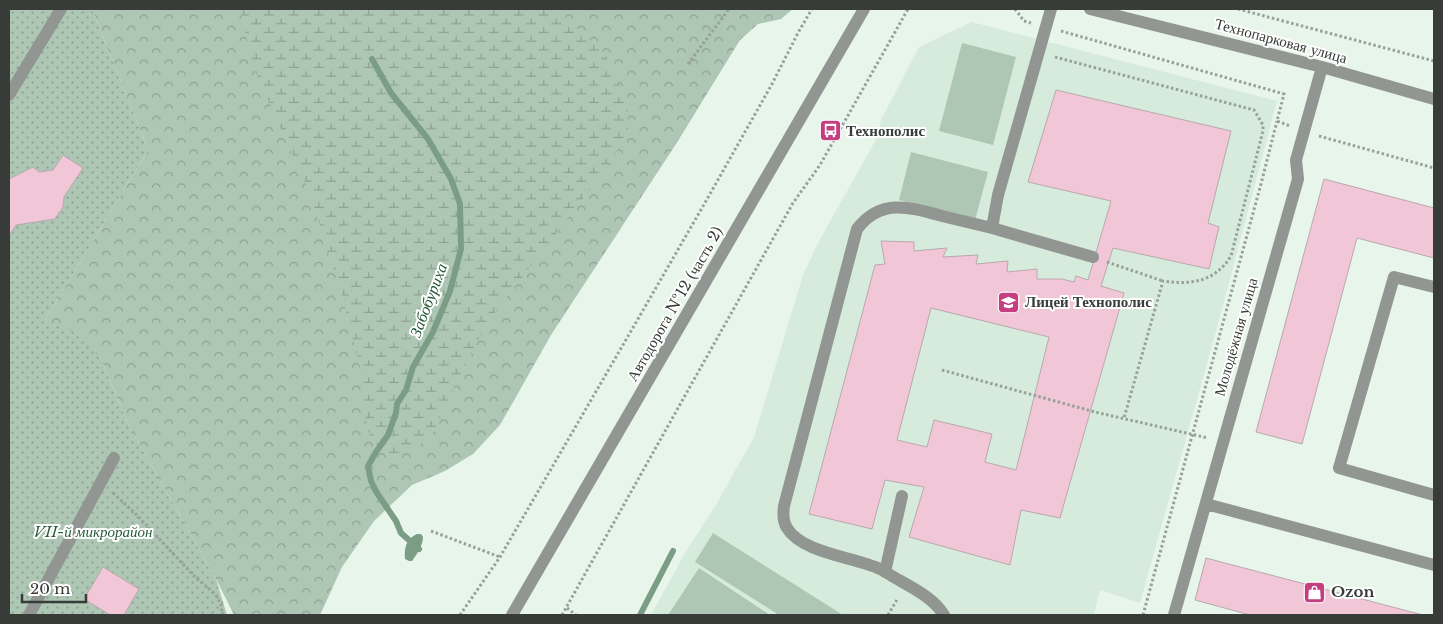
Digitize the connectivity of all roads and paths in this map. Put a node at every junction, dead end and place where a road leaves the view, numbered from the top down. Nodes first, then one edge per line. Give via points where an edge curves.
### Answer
1 (62, 9) edge
2 (729, 9) edge
3 (812, 9) edge
4 (864, 9) edge
5 (908, 9) edge
6 (1015, 9) edge
7 (1051, 9) edge
8 (1090, 9) edge
9 (1238, 9) edge
10 (1128, 13) edge
11 (1046, 27) junction
12 (1039, 52) junction
13 (1434, 60) edge
14 (688, 64) dead end
15 (1322, 67) junction
16 (9, 95) edge
17 (1434, 99) edge
18 (1277, 121) junction
19 (1304, 131) junction
20 (1434, 168) edge
21 (992, 228) junction
22 (1093, 257) dead end
23 (1112, 264) dead end
24 (1164, 281) junction
25 (1434, 287) edge
26 (942, 370) dead end
27 (1124, 418) junction
28 (1192, 434) junction
29 (1223, 442) junction
30 (114, 458) dead end
31 (101, 481) junction
32 (1434, 495) edge
33 (902, 496) dead end
34 (1206, 504) junction
35 (430, 531) dead end
36 (500, 557) junction
37 (1434, 565) edge
38 (885, 572) junction
39 (894, 606) dead end
40 (567, 608) junction
41 (29, 615) edge
42 (222, 615) edge
43 (460, 615) edge
44 (512, 615) edge
45 (562, 615) edge
46 (576, 615) edge
47 (888, 615) edge
48 (944, 615) edge
49 (1143, 615) edge
50 (1174, 615) edge

1 - 16 street
2 - 14 path
3 - 36 path via 701,210
4 - 44 street, Автодорога №12 (часть 2)
5 - 40 path via 820,165 793,203
6 - 11 path via 1024,21
7 - 11 street
8 - 10 street, Технопарковая улица
9 - 13 path
10 - 15 street, Технопарковая улица
11 - 12 street
11 - 18 path via 1284,94
12 - 21 street via 998,195
12 - 24 path via 1254,110 1263,125 1231,256 1213,275 1197,281 1182,284
15 - 17 street, Технопарковая улица
15 - 19 street, Молодёжная улица
18 - 19 path
18 - 28 path
19 - 20 path
19 - 29 street, Молодёжная улица via 1296,160 1298,179
21 - 22 street
21 - 38 street via 910,208 891,208 864,220 857,230 783,518 786,528 808,546
23 - 24 path
24 - 27 path
25 - 32 street via 1394,277 1339,468
26 - 27 path
27 - 28 path
28 - 29 path
28 - 49 path
29 - 34 street, Молодёжная улица
30 - 31 street
31 - 41 street
31 - 42 path via 215,594 221,604
33 - 38 street
34 - 37 street
34 - 50 street, Молодёжная улица
35 - 36 path
36 - 43 path
38 - 48 street via 926,596
39 - 47 path
40 - 45 path
40 - 46 path

